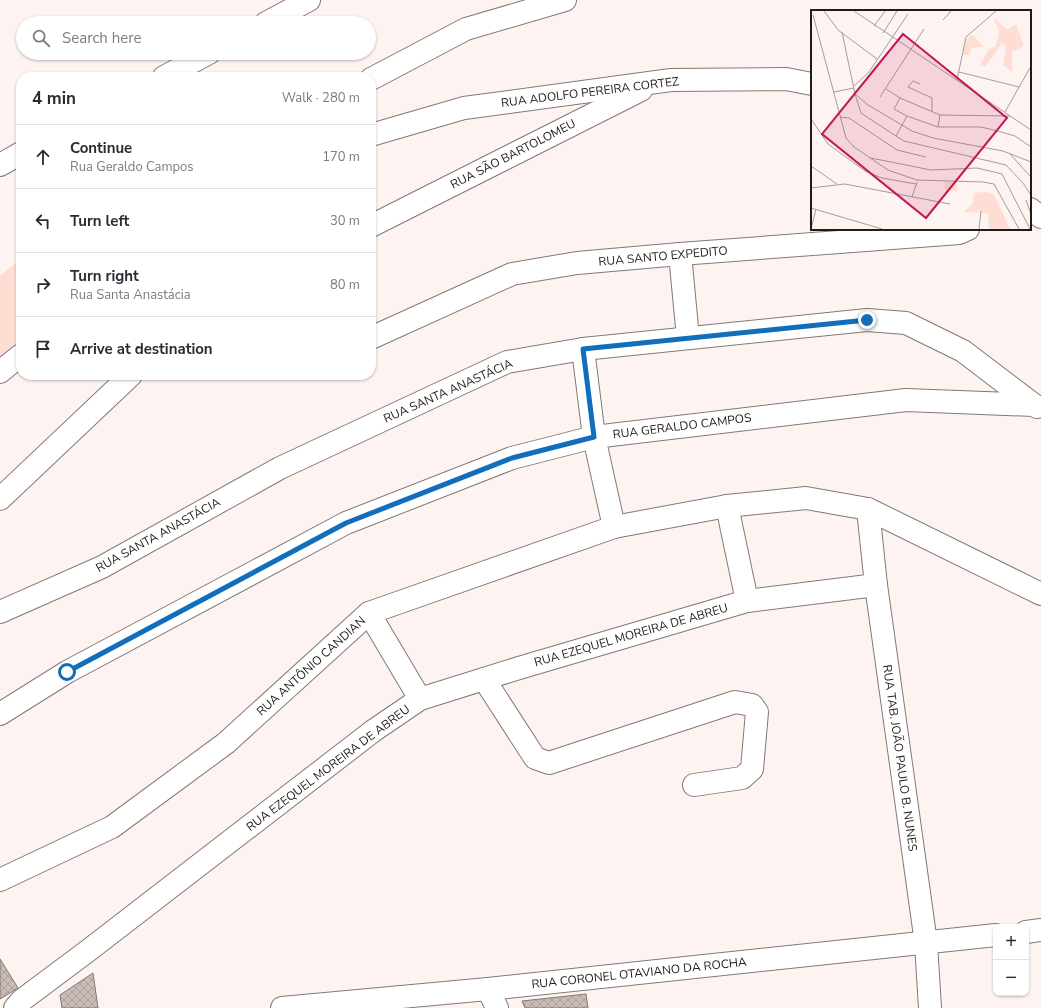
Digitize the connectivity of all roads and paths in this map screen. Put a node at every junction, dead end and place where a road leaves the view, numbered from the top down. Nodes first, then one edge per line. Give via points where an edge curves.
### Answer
1 (309, 0) edge
2 (565, 0) edge
3 (279, 16) edge
4 (202, 60) edge
5 (190, 71) edge
6 (376, 76) edge
7 (656, 82) junction
8 (811, 84) edge
9 (376, 134) edge
10 (16, 156) edge
11 (0, 165) edge
12 (1031, 210) edge
13 (1041, 217) edge
14 (376, 223) edge
15 (966, 230) edge
16 (680, 254) junction
17 (376, 336) edge
18 (688, 338) junction
19 (583, 349) junction
20 (16, 359) edge
21 (0, 372) edge
22 (126, 380) edge
23 (1038, 408) edge
24 (594, 437) junction
25 (0, 499) edge
26 (727, 506) junction
27 (868, 509) junction
28 (614, 527) junction
29 (876, 585) junction
30 (1041, 594) edge
31 (747, 601) junction
32 (0, 612) edge
33 (369, 612) junction
34 (484, 679) junction
35 (420, 699) junction
36 (0, 714) edge
37 (694, 785) dead end
38 (0, 880) edge
39 (1041, 930) edge
40 (1029, 932) edge
41 (993, 935) edge
42 (926, 943) junction
43 (493, 999) edge
44 (15, 1008) edge
45 (282, 1008) edge
46 (930, 1008) edge

1 - 3 street
2 - 6 street via 466,29
4 - 5 street
7 - 8 street, RUA ADOLFO PEREIRA CORTEZ via 786,79
7 - 9 street, RUA ADOLFO PEREIRA CORTEZ via 464,108
7 - 14 street, RUA SÃO BARTOLOMEU
10 - 11 street
12 - 13 street
15 - 16 street, RUA SANTO EXPEDITO via 959,233
16 - 17 street, RUA SANTO EXPEDITO via 577,263 512,274
16 - 18 street
18 - 19 street, RUA SANTA ANASTÁCIA
18 - 23 street, RUA SANTA ANASTÁCIA via 867,320 906,323 963,351
19 - 24 street
19 - 32 street, RUA SANTA ANASTÁCIA via 507,362 280,468 102,567
20 - 21 street
22 - 25 street
23 - 24 street, RUA GERALDO CAMPOS via 906,400
24 - 28 street
24 - 36 street, RUA GERALDO CAMPOS via 512,458 346,523 67,672
26 - 27 street, RUA ANTÔNIO CANDIAN via 806,498
26 - 28 street, RUA ANTÔNIO CANDIAN
26 - 31 street
27 - 29 street, RUA TAB. JOÃO PAULO B. NUNES
27 - 30 street, RUA ANTÔNIO CANDIAN
28 - 33 street, RUA ANTÔNIO CANDIAN
29 - 31 street, RUA EZEQUEL MOREIRA DE ABREU
29 - 42 street, RUA TAB. JOÃO PAULO B. NUNES
31 - 34 street, RUA EZEQUEL MOREIRA DE ABREU
33 - 35 street
33 - 38 street, RUA ANTÔNIO CANDIAN via 226,743 112,827
34 - 35 street, RUA EZEQUEL MOREIRA DE ABREU
34 - 37 street via 535,758 549,762 735,702 752,705 757,712 752,769 742,778
35 - 44 street, RUA EZEQUEL MOREIRA DE ABREU via 373,731 22,1000
39 - 40 street
41 - 42 street, RUA CORONEL OTAVIANO DA ROCHA
42 - 43 street, RUA CORONEL OTAVIANO DA ROCHA
42 - 46 street, RUA TAB. JOÃO PAULO B. NUNES
43 - 45 street, RUA CORONEL OTAVIANO DA ROCHA

